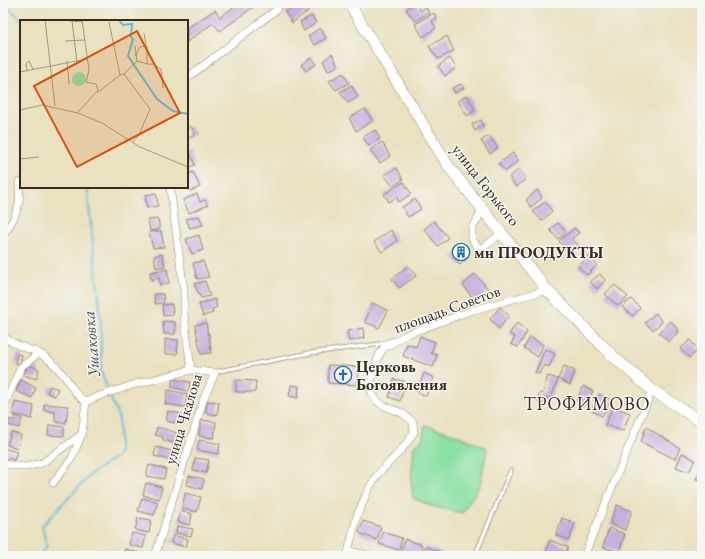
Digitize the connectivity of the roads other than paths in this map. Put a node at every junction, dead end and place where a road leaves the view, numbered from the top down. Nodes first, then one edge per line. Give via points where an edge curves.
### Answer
1 (280, 3) edge
2 (350, 3) edge
3 (188, 77) edge
4 (19, 182) dead end
5 (170, 188) edge
6 (482, 208) junction
7 (503, 234) junction
8 (3, 235) edge
9 (547, 290) junction
10 (3, 335) edge
11 (405, 336) junction
12 (39, 353) junction
13 (191, 370) junction
14 (215, 373) junction
15 (652, 390) junction
16 (86, 402) junction
17 (3, 410) edge
18 (702, 422) edge
19 (82, 434) junction
20 (3, 464) edge
21 (512, 470) dead end
22 (53, 483) dead end
23 (348, 554) edge
24 (156, 556) edge
25 (372, 556) edge
26 (475, 556) edge
27 (584, 556) edge

1 - 3 street via 276,10
2 - 6 main road, улица Горького via 449,167
4 - 8 street via 19,202
5 - 13 street, улица Чкалова
6 - 7 main road, улица Горького
6 - 7 street via 472,228 472,239 477,246 482,249
7 - 9 main road, улица Горького
9 - 11 street, площадь Советов via 473,310
9 - 15 main road, улица Горького via 615,358
10 - 12 street via 16,344
11 - 14 lane via 380,344 310,353 213,372
11 - 23 street, площадь Советов via 379,354 370,384 376,400 402,413 413,422 414,432 378,474 368,490 357,516
12 - 16 street via 61,372 80,398
12 - 17 street via 21,367
13 - 14 street, улица Чкалова
13 - 16 street via 136,384
14 - 24 street, улица Чкалова via 204,398
15 - 18 main road, улица Горького
15 - 27 street
16 - 19 street
19 - 20 street via 42,463 25,467
19 - 22 street via 72,458
21 - 26 lane
23 - 25 street

